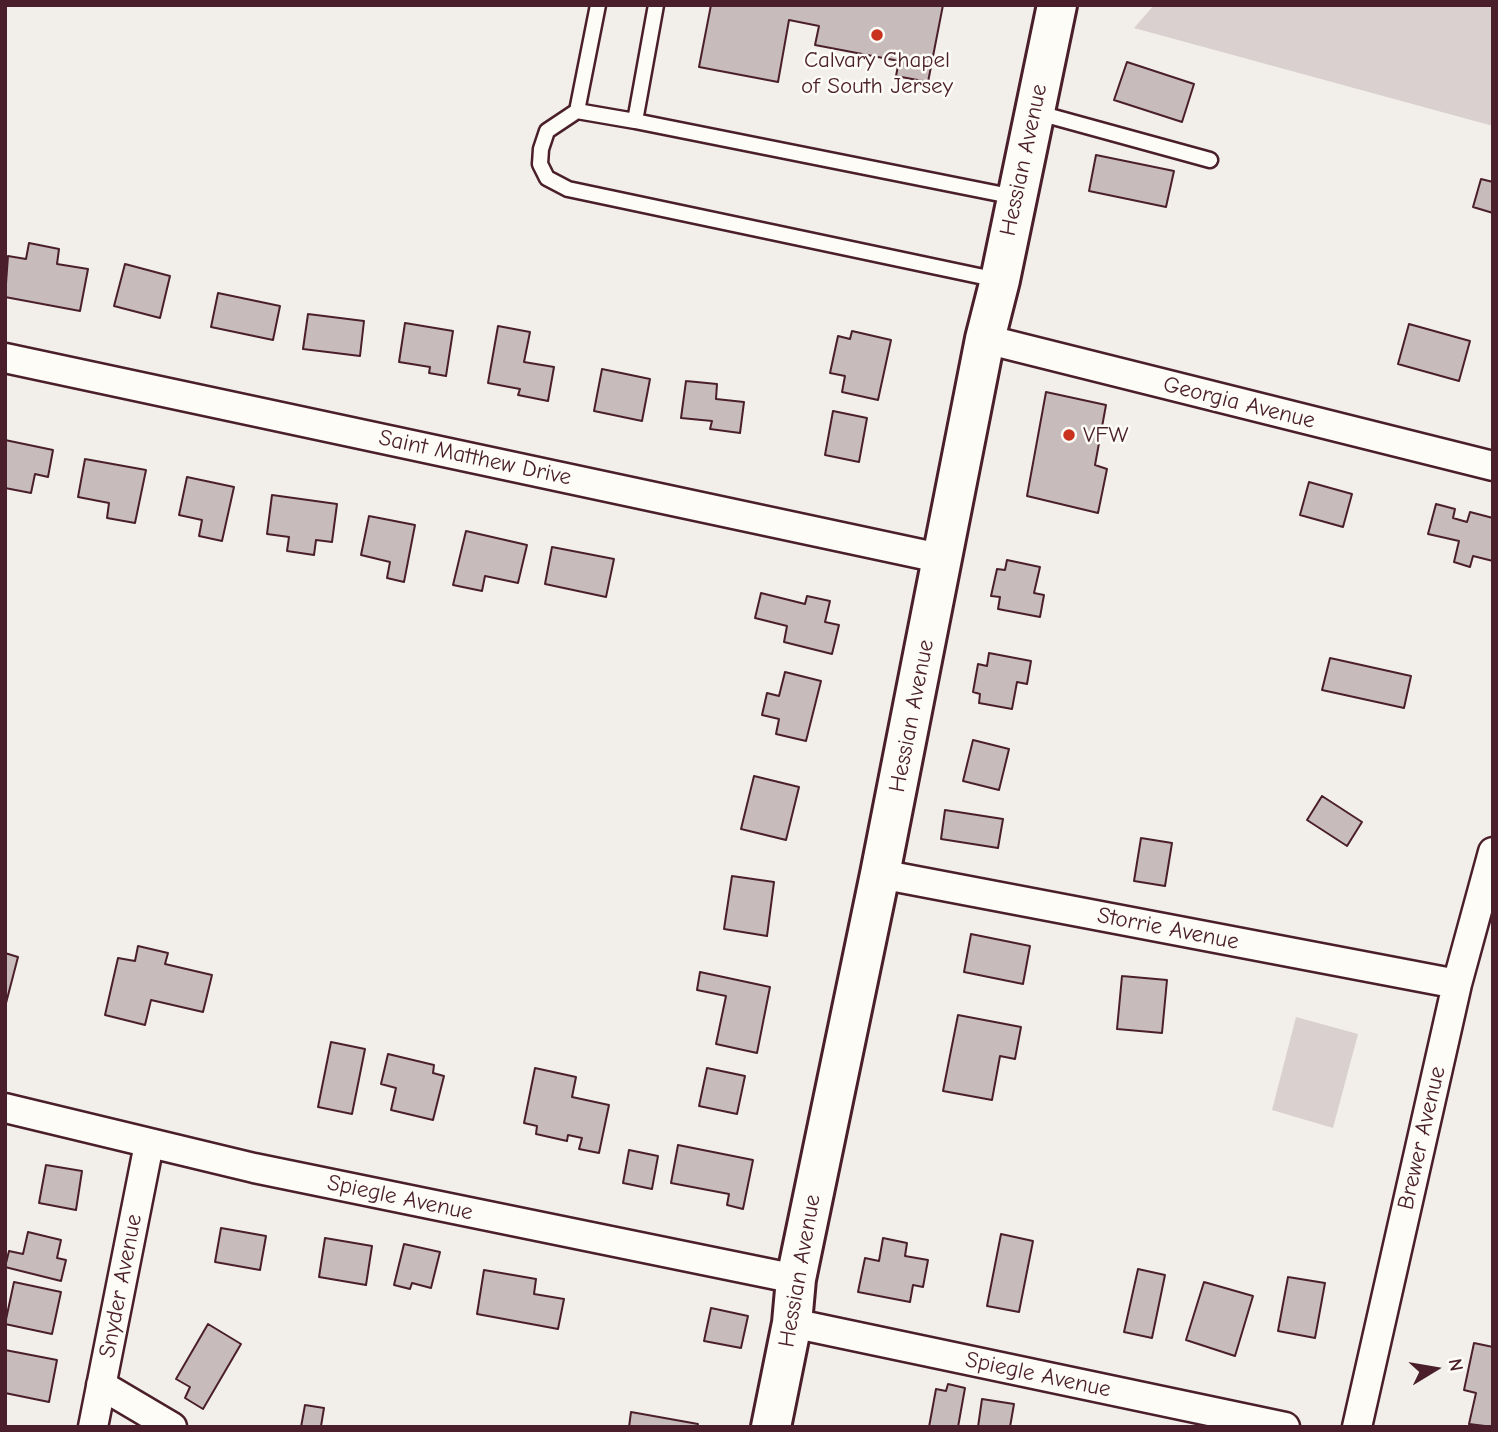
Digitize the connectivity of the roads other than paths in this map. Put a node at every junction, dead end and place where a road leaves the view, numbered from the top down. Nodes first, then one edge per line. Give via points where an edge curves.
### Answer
1 (598, 5) edge
2 (656, 5) edge
3 (1057, 5) edge
4 (577, 111) junction
5 (1034, 111) junction
6 (635, 121) junction
7 (1210, 160) dead end
8 (1015, 197) junction
9 (1000, 280) junction
10 (985, 340) junction
11 (5, 358) edge
12 (1493, 466) edge
13 (943, 559) junction
14 (1493, 852) edge
15 (880, 874) junction
16 (1489, 884) edge
17 (1457, 984) junction
18 (5, 1108) edge
19 (149, 1144) junction
20 (796, 1279) junction
21 (792, 1323) junction
22 (101, 1385) junction
23 (93, 1427) edge
24 (172, 1427) edge
25 (771, 1427) edge
26 (1285, 1427) edge
27 (1357, 1427) edge

1 - 4 lane
2 - 6 lane
3 - 5 main road, Hessian Avenue
4 - 6 lane
4 - 9 lane via 547,131 541,149 540,164 547,178 568,189
5 - 7 lane
5 - 8 main road, Hessian Avenue
6 - 8 lane
8 - 9 main road, Hessian Avenue
9 - 10 main road, Hessian Avenue
10 - 12 street, Georgia Avenue
10 - 13 main road, Hessian Avenue
11 - 13 street, Saint Matthew Drive
13 - 15 main road, Hessian Avenue
14 - 16 street, Brewer Avenue
15 - 17 street, Storrie Avenue
15 - 20 main road, Hessian Avenue
16 - 17 street, Brewer Avenue
17 - 27 street, Brewer Avenue
18 - 19 street, Spiegle Avenue
19 - 20 street, Spiegle Avenue
19 - 22 street, Snyder Avenue
20 - 21 main road, Hessian Avenue
21 - 25 main road, Hessian Avenue
21 - 26 street, Spiegle Avenue
22 - 23 street, Snyder Avenue
22 - 24 street

